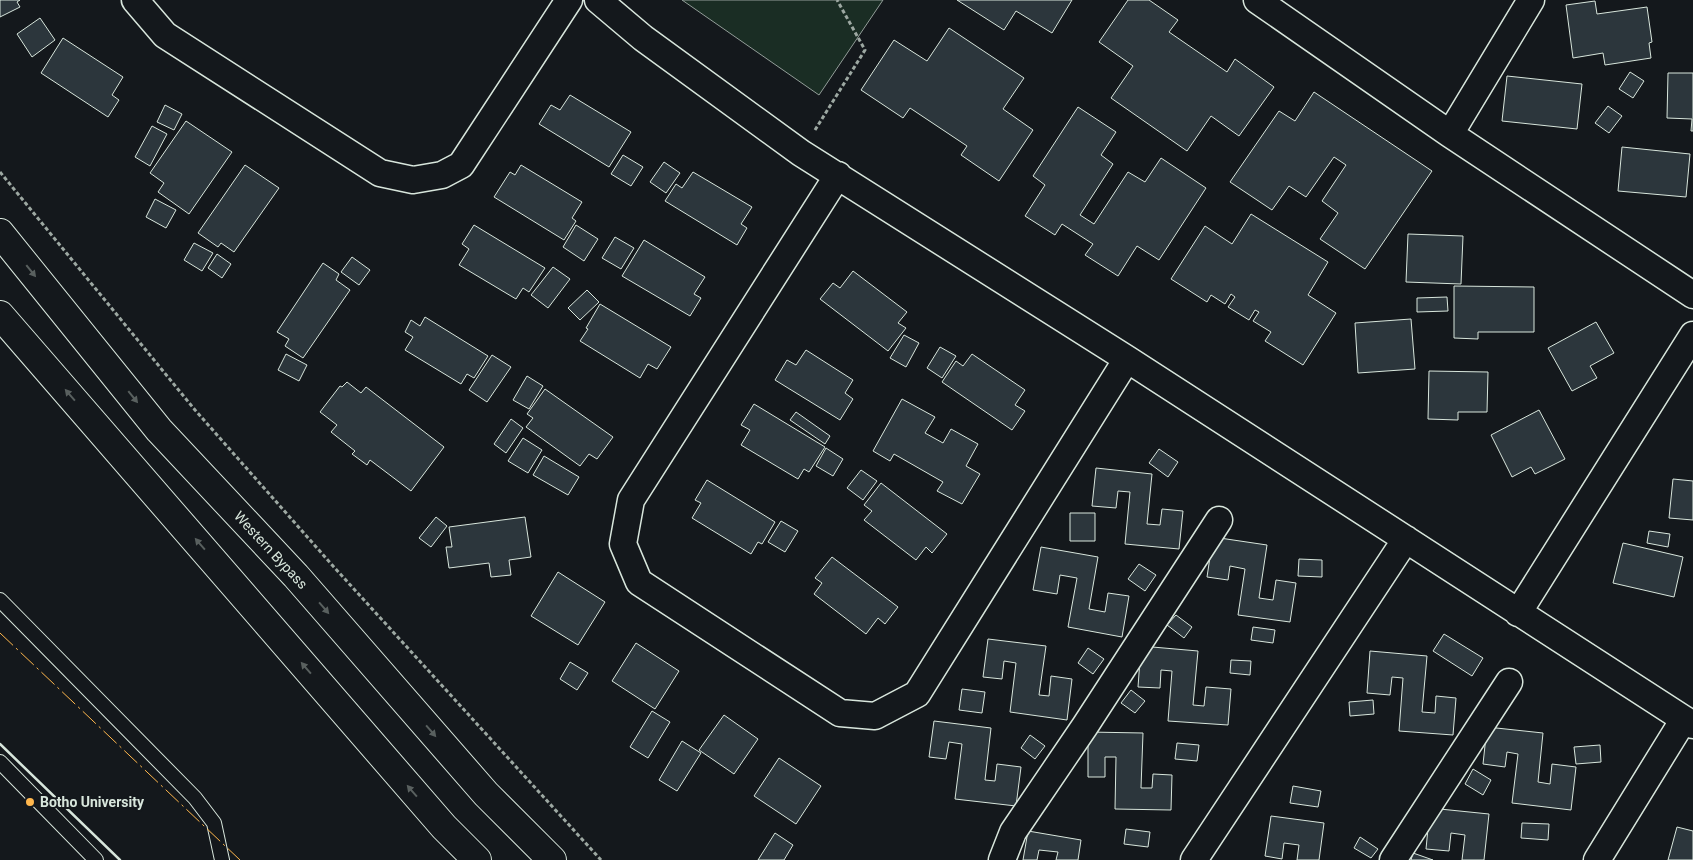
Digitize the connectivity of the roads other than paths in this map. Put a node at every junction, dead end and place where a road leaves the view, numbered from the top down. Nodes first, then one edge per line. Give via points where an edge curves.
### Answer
1 (135, 0) edge
2 (569, 0) edge
3 (598, 0) edge
4 (1257, 0) edge
5 (1532, 0) edge
6 (1450, 134) junction
7 (838, 175) junction
8 (0, 233) edge
9 (1693, 295) edge
10 (0, 315) edge
11 (1693, 335) edge
12 (1127, 359) junction
13 (1219, 520) dead end
14 (1406, 539) junction
15 (0, 600) edge
16 (1518, 613) junction
17 (1509, 682) dead end
18 (1688, 722) edge
19 (0, 762) edge
20 (486, 794) junction
21 (96, 860) edge
22 (222, 860) edge
23 (476, 860) edge
24 (552, 860) edge
25 (559, 860) edge
26 (1002, 860) edge
27 (1194, 860) edge
28 (1393, 860) edge
29 (1597, 860) edge

1 - 2 street via 165,36 380,173 413,180 442,176 460,165
3 - 7 street via 643,38 801,154
4 - 6 street
5 - 6 street
6 - 9 street
7 - 12 street
7 - 12 street via 630,500 623,544 639,582 840,713 875,716 917,694
8 -> 20 highway, Western Bypass via 159,430 296,576
23 -> 10 highway via 444,828
11 - 16 street
12 - 14 street
13 - 26 street via 1013,832
14 - 16 street
14 - 27 street
15 - 22 lane via 195,798 214,823
16 - 18 street
17 - 28 street
18 - 29 street
19 - 21 lane
20 - 24 highway, Western Bypass
20 - 25 highway

